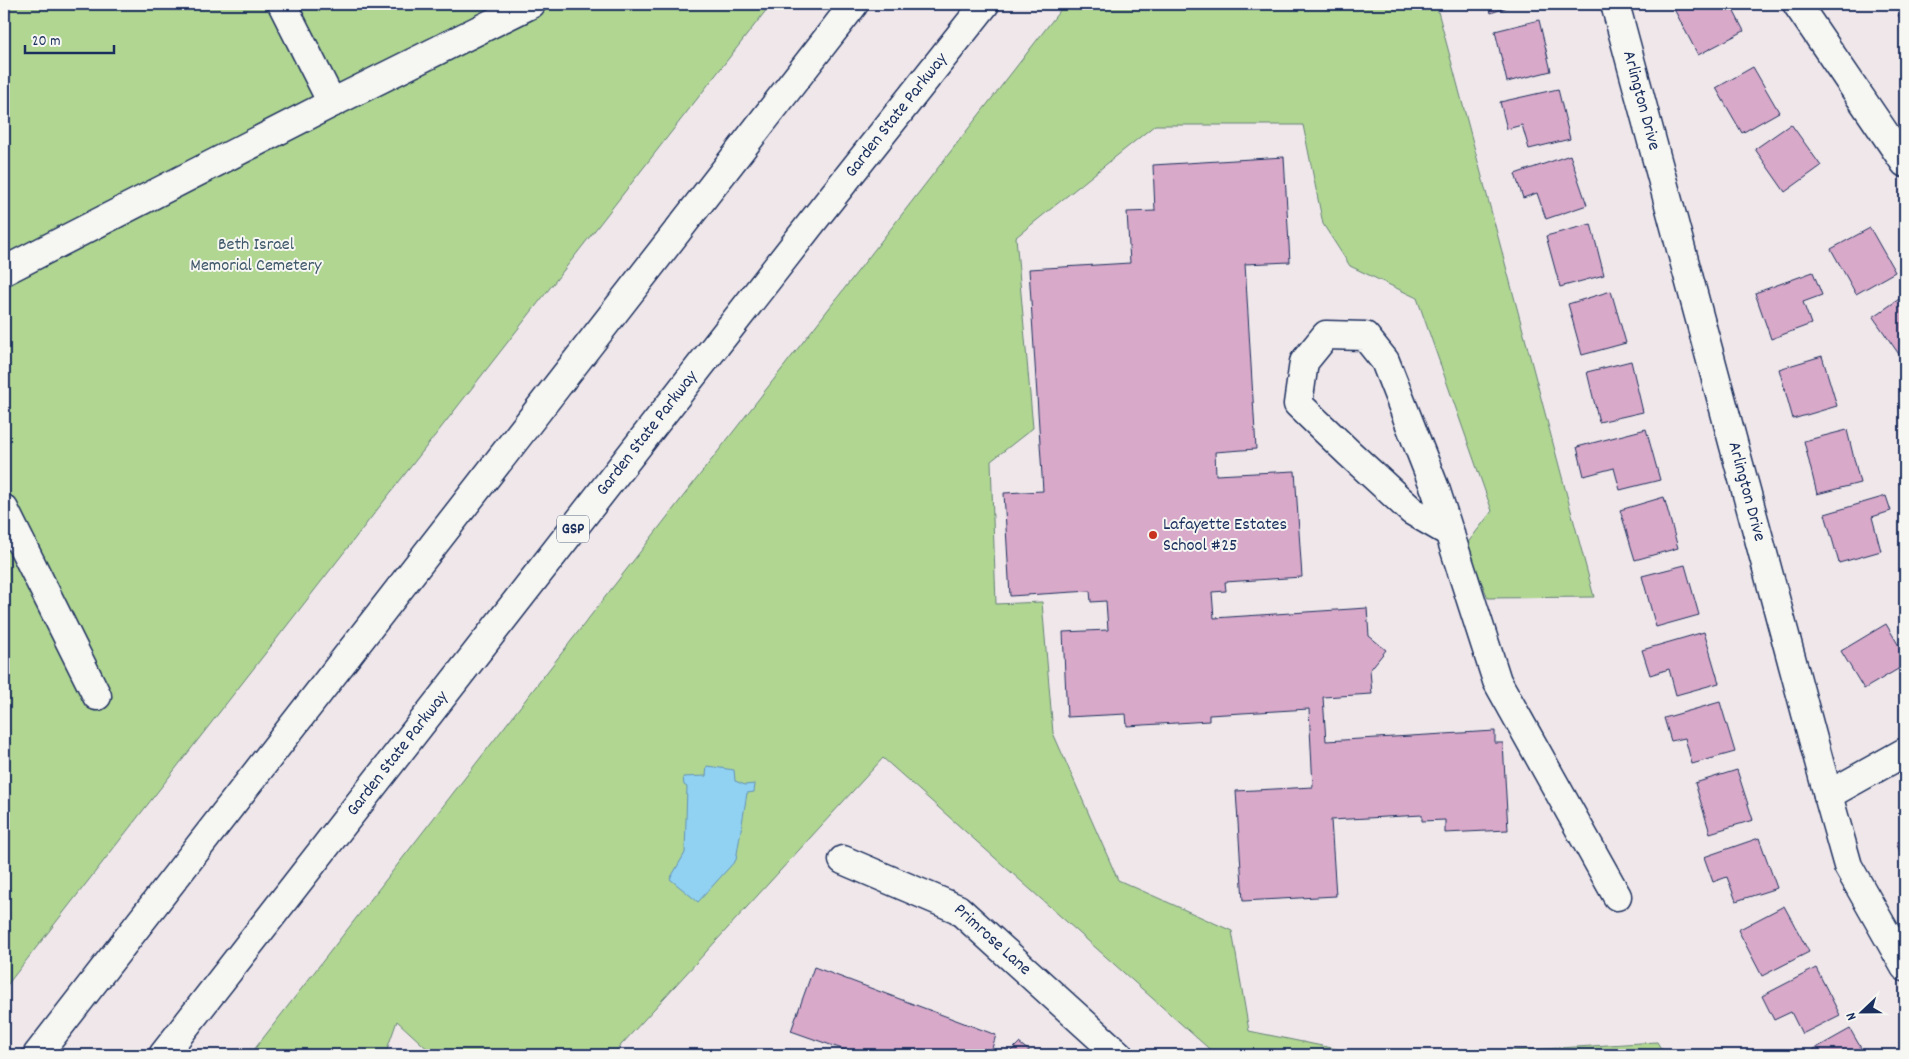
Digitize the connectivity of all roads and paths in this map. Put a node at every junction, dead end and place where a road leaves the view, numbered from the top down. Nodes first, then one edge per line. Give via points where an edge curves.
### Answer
1 (282, 4) edge
2 (532, 4) edge
3 (854, 4) edge
4 (985, 4) edge
5 (1615, 4) edge
6 (1797, 4) edge
7 (332, 103) junction
8 (1905, 163) edge
9 (4, 271) edge
10 (4, 509) edge
11 (1450, 534) junction
12 (97, 696) dead end
13 (1905, 752) edge
14 (1828, 795) junction
15 (843, 860) dead end
16 (1617, 896) dead end
17 (1905, 968) edge
18 (37, 1055) edge
19 (163, 1055) edge
20 (1119, 1055) edge

1 - 7 main road
2 - 7 main road
3 - 18 main road
4 - 19 main road, Garden State Parkway / GSP
5 - 14 main road, Arlington Drive
6 - 8 main road
7 - 9 main road
10 - 12 main road
11 - 11 main road via 1385,361 1365,336 1326,335 1304,362 1298,404 1412,511
11 - 16 main road via 1497,681
13 - 14 main road
14 - 17 main road, Arlington Drive via 1848,866
15 - 20 main road, Primrose Lane via 958,909

